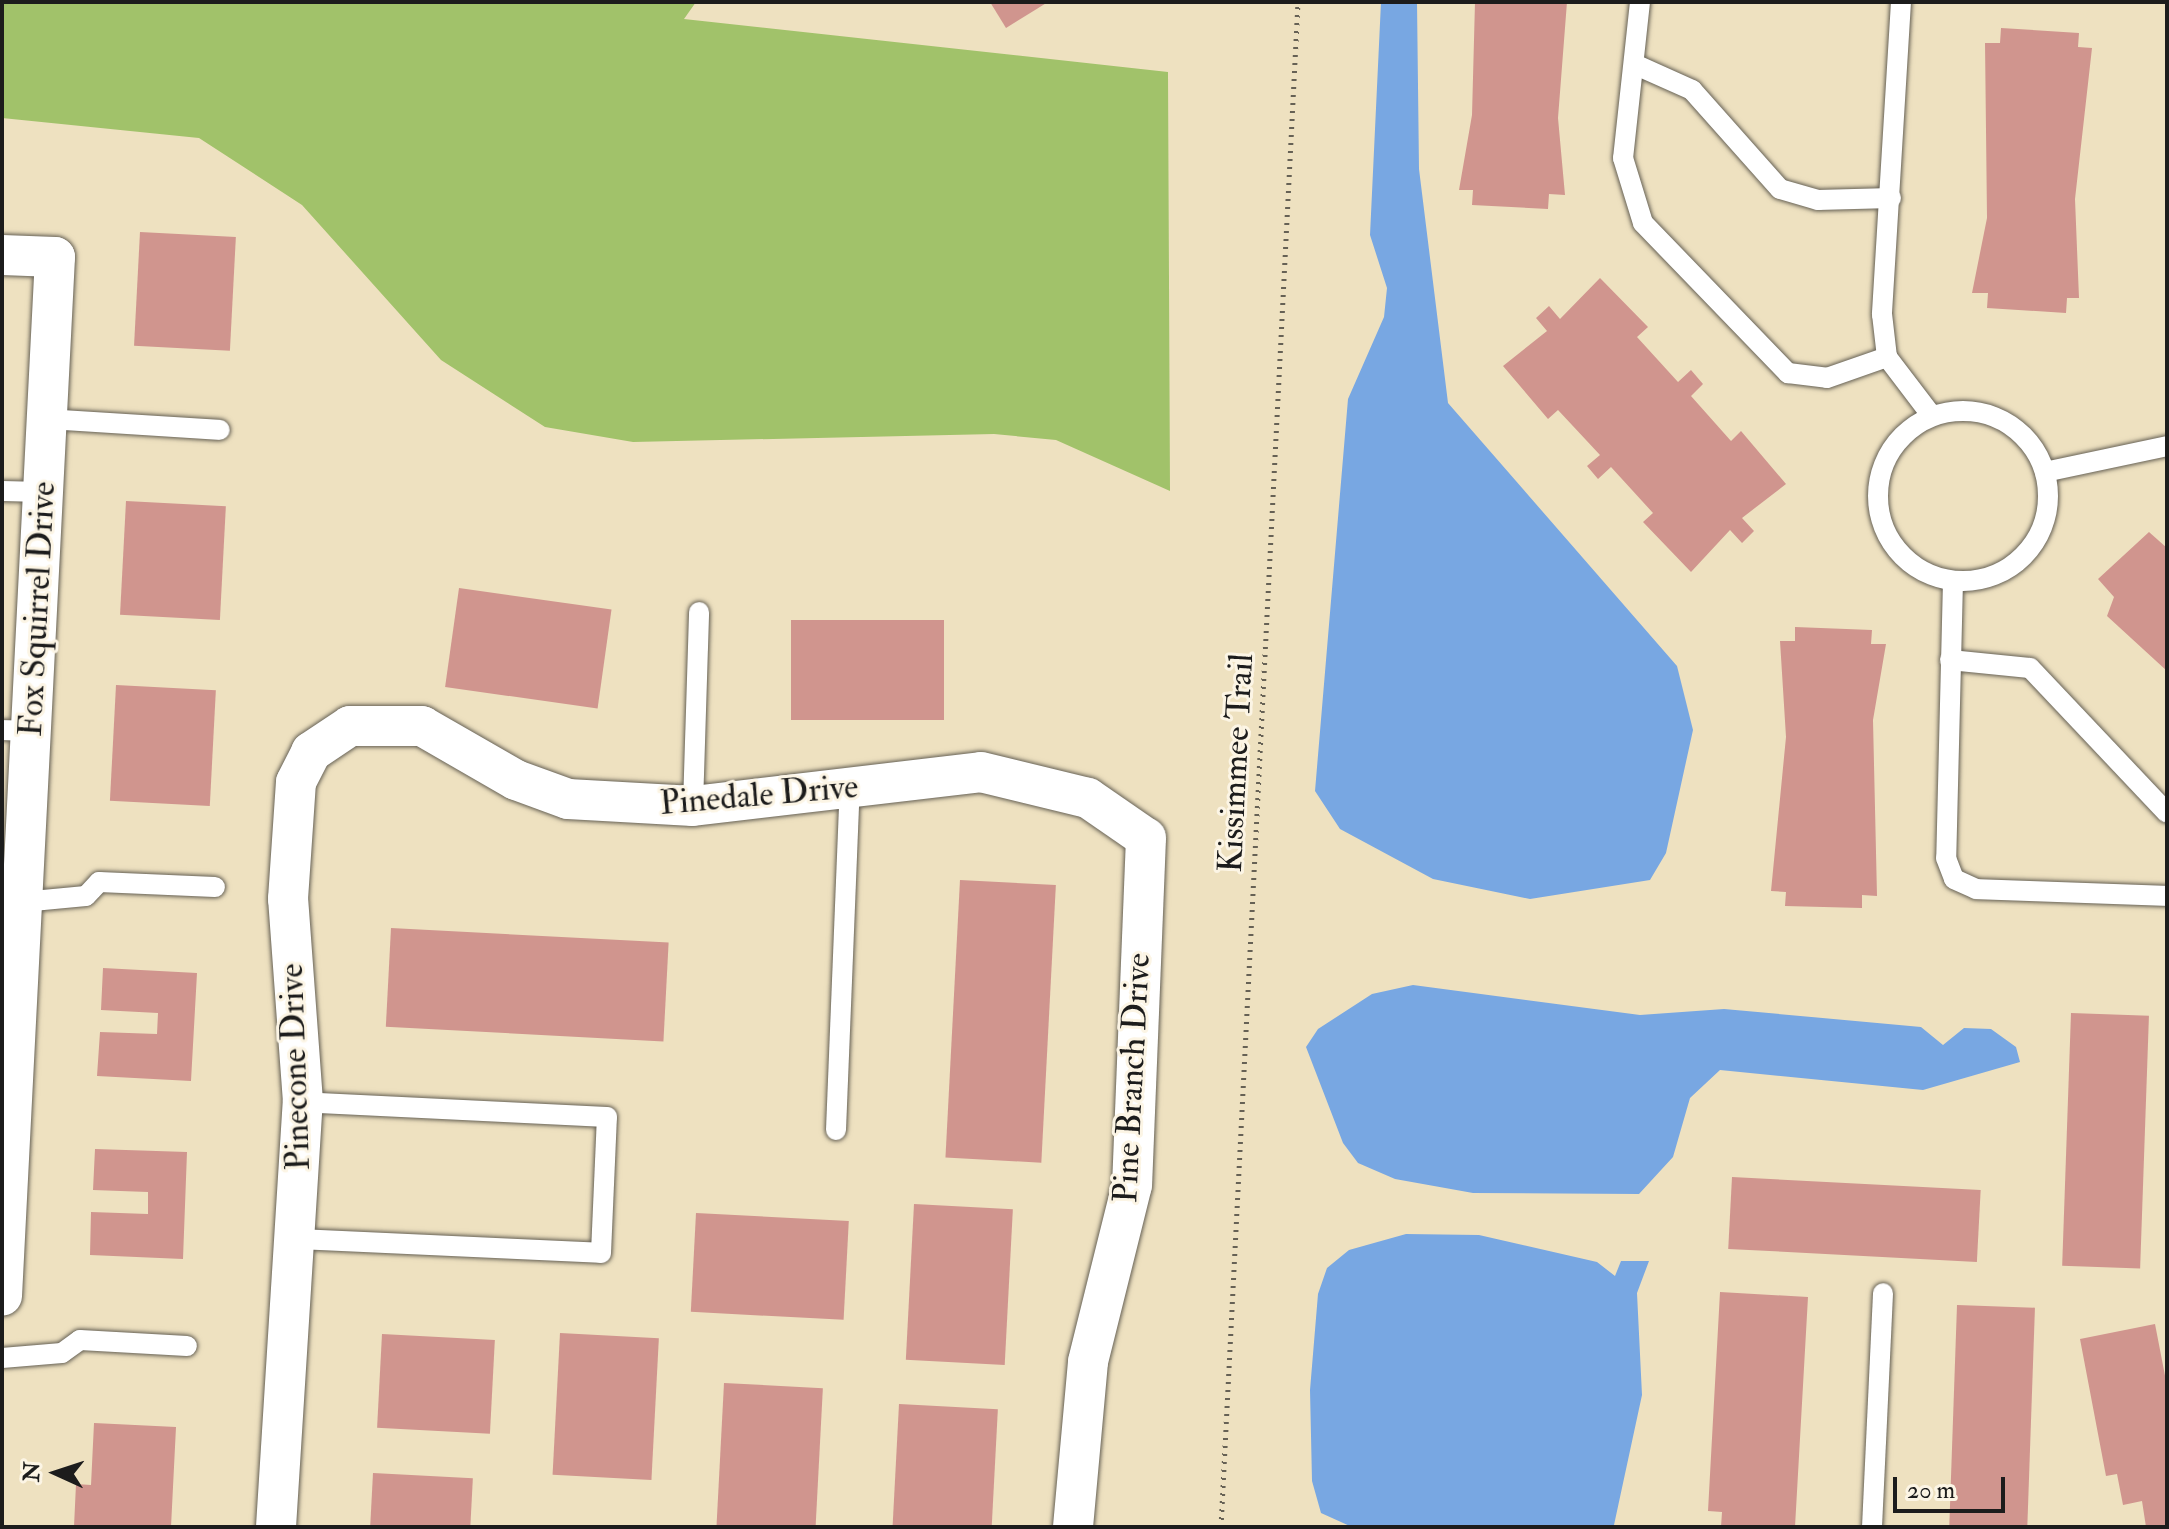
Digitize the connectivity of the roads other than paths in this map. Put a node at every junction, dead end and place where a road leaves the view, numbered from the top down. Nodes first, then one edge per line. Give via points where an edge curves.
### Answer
1 (1640, 2) edge
2 (1901, 2) edge
3 (1634, 64) junction
4 (1891, 198) junction
5 (2, 255) edge
6 (1887, 357) junction
7 (1932, 416) junction
8 (47, 419) junction
9 (220, 430) dead end
10 (2167, 446) edge
11 (2045, 472) junction
12 (2, 491) edge
13 (43, 492) junction
14 (1953, 581) junction
15 (699, 612) dead end
16 (1950, 660) junction
17 (17, 730) edge
18 (442, 737) joint
19 (850, 787) junction
20 (1088, 798) joint
21 (693, 806) junction
22 (2167, 813) edge
23 (215, 887) dead end
24 (2167, 896) edge
25 (22, 902) junction
26 (7, 1095) edge
27 (303, 1102) junction
28 (836, 1130) dead end
29 (297, 1239) junction
30 (1883, 1293) dead end
31 (2, 1296) edge
32 (187, 1346) dead end
33 (2, 1358) edge
34 (276, 1527) edge
35 (1073, 1527) edge
36 (1872, 1527) edge

1 - 3 lane
2 - 4 lane
3 - 4 lane via 1692,90 1780,189 1818,200
3 - 6 lane via 1623,158 1643,223 1788,373 1827,378
4 - 6 lane via 1882,314
5 - 8 street, Fox Squirrel Drive via 55,257
6 - 7 lane
7 - 11 lane via 1960,410 2013,426
7 - 14 lane via 1889,452 1878,507 1903,557
8 - 9 lane
8 - 13 street, Fox Squirrel Drive
10 - 11 lane
11 - 14 lane via 2042,527 2028,551 1981,580
12 - 13 lane
13 - 17 street, Fox Squirrel Drive
14 - 16 lane
15 - 21 lane
16 - 22 lane via 2014,663 2045,678
16 - 24 lane via 1946,858 1954,879 1976,889
17 - 25 street, Fox Squirrel Drive
18 - 21 street, Pinedale Drive via 516,780 568,799
18 - 27 street, Pinecone Drive via 422,726 350,726 311,752 296,782 288,899
19 - 20 street, Pinedale Drive via 981,772
19 - 21 street, Pinedale Drive
19 - 28 lane
20 - 35 street, Pine Branch Drive via 1146,838 1132,1185 1088,1362
23 - 25 lane via 99,882 86,896
25 - 26 street, Fox Squirrel Drive
26 - 31 street, Fox Squirrel Drive
27 - 29 street, Pinecone Drive
27 - 29 lane via 607,1117 601,1253
29 - 34 street, Pinecone Drive
30 - 36 lane
32 - 33 lane via 80,1340 62,1353

